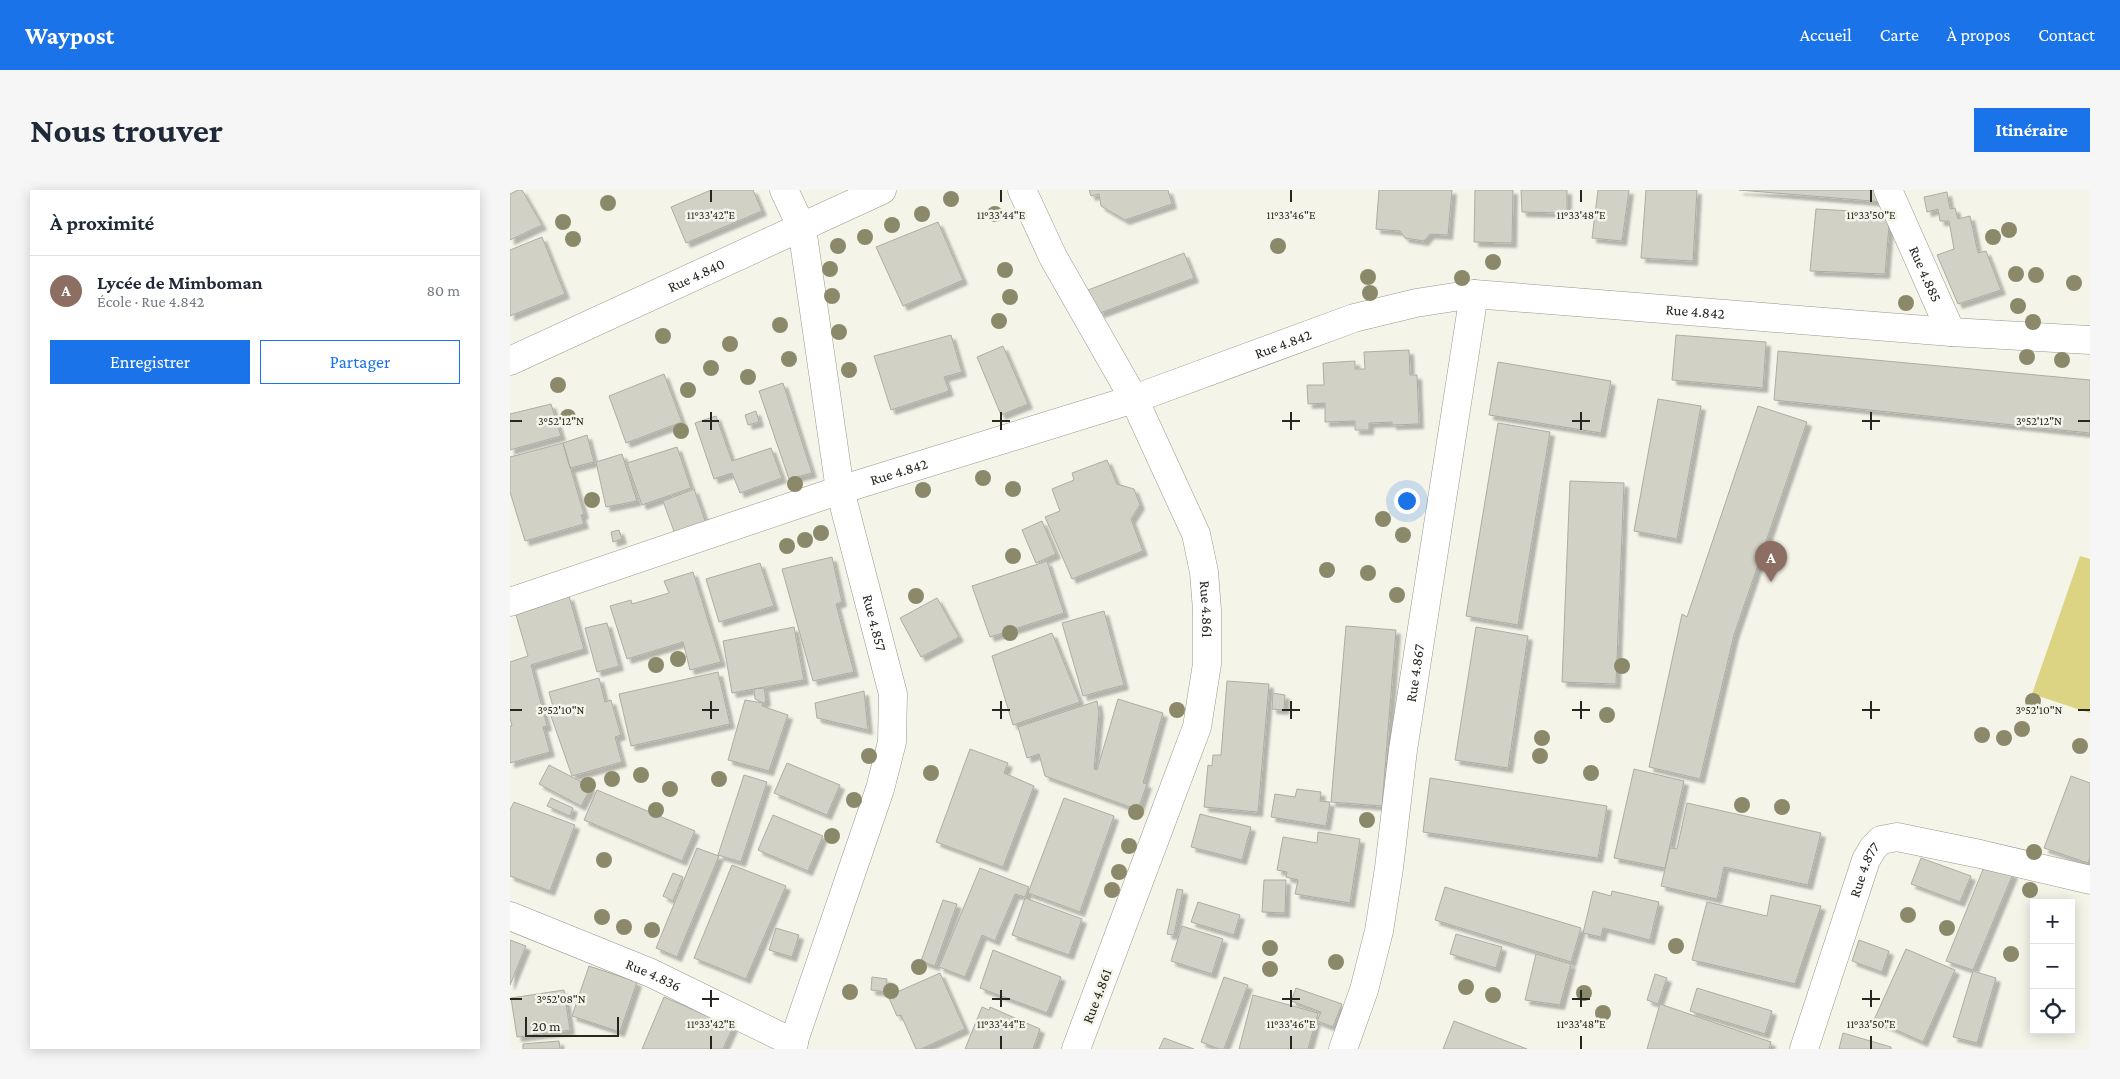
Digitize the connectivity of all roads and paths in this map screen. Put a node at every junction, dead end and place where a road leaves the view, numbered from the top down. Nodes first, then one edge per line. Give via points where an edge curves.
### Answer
1 (784, 190) edge
2 (882, 190) edge
3 (1022, 190) edge
4 (1888, 190) edge
5 (802, 228) junction
6 (1474, 294) junction
7 (1951, 332) junction
8 (2090, 340) edge
9 (510, 361) edge
10 (1134, 399) junction
11 (840, 490) junction
12 (510, 602) edge
13 (2090, 880) edge
14 (510, 916) edge
15 (793, 1046) edge
16 (1076, 1049) edge
17 (1343, 1049) edge
18 (1804, 1049) edge

1 - 5 street, Rue 4.857
2 - 5 street, Rue 4.840
3 - 10 street, Rue 4.861 via 1053,257
4 - 7 street, Rue 4.885
5 - 9 street, Rue 4.840
5 - 11 street, Rue 4.857
6 - 7 street, Rue 4.842
6 - 10 street, Rue 4.842 via 1416,302 1354,318
6 - 17 street, Rue 4.867 via 1403,750 1379,931 1364,990
7 - 8 street, Rue 4.842
10 - 11 street, Rue 4.842
10 - 16 street, Rue 4.861 via 1196,534 1208,610 1208,664 1197,727
11 - 12 street, Rue 4.842
11 - 15 street, Rue 4.857 via 893,694 892,742 880,789
13 - 18 street, Rue 4.877 via 1897,837 1881,840 1866,860
14 - 15 street, Rue 4.836 via 651,973

